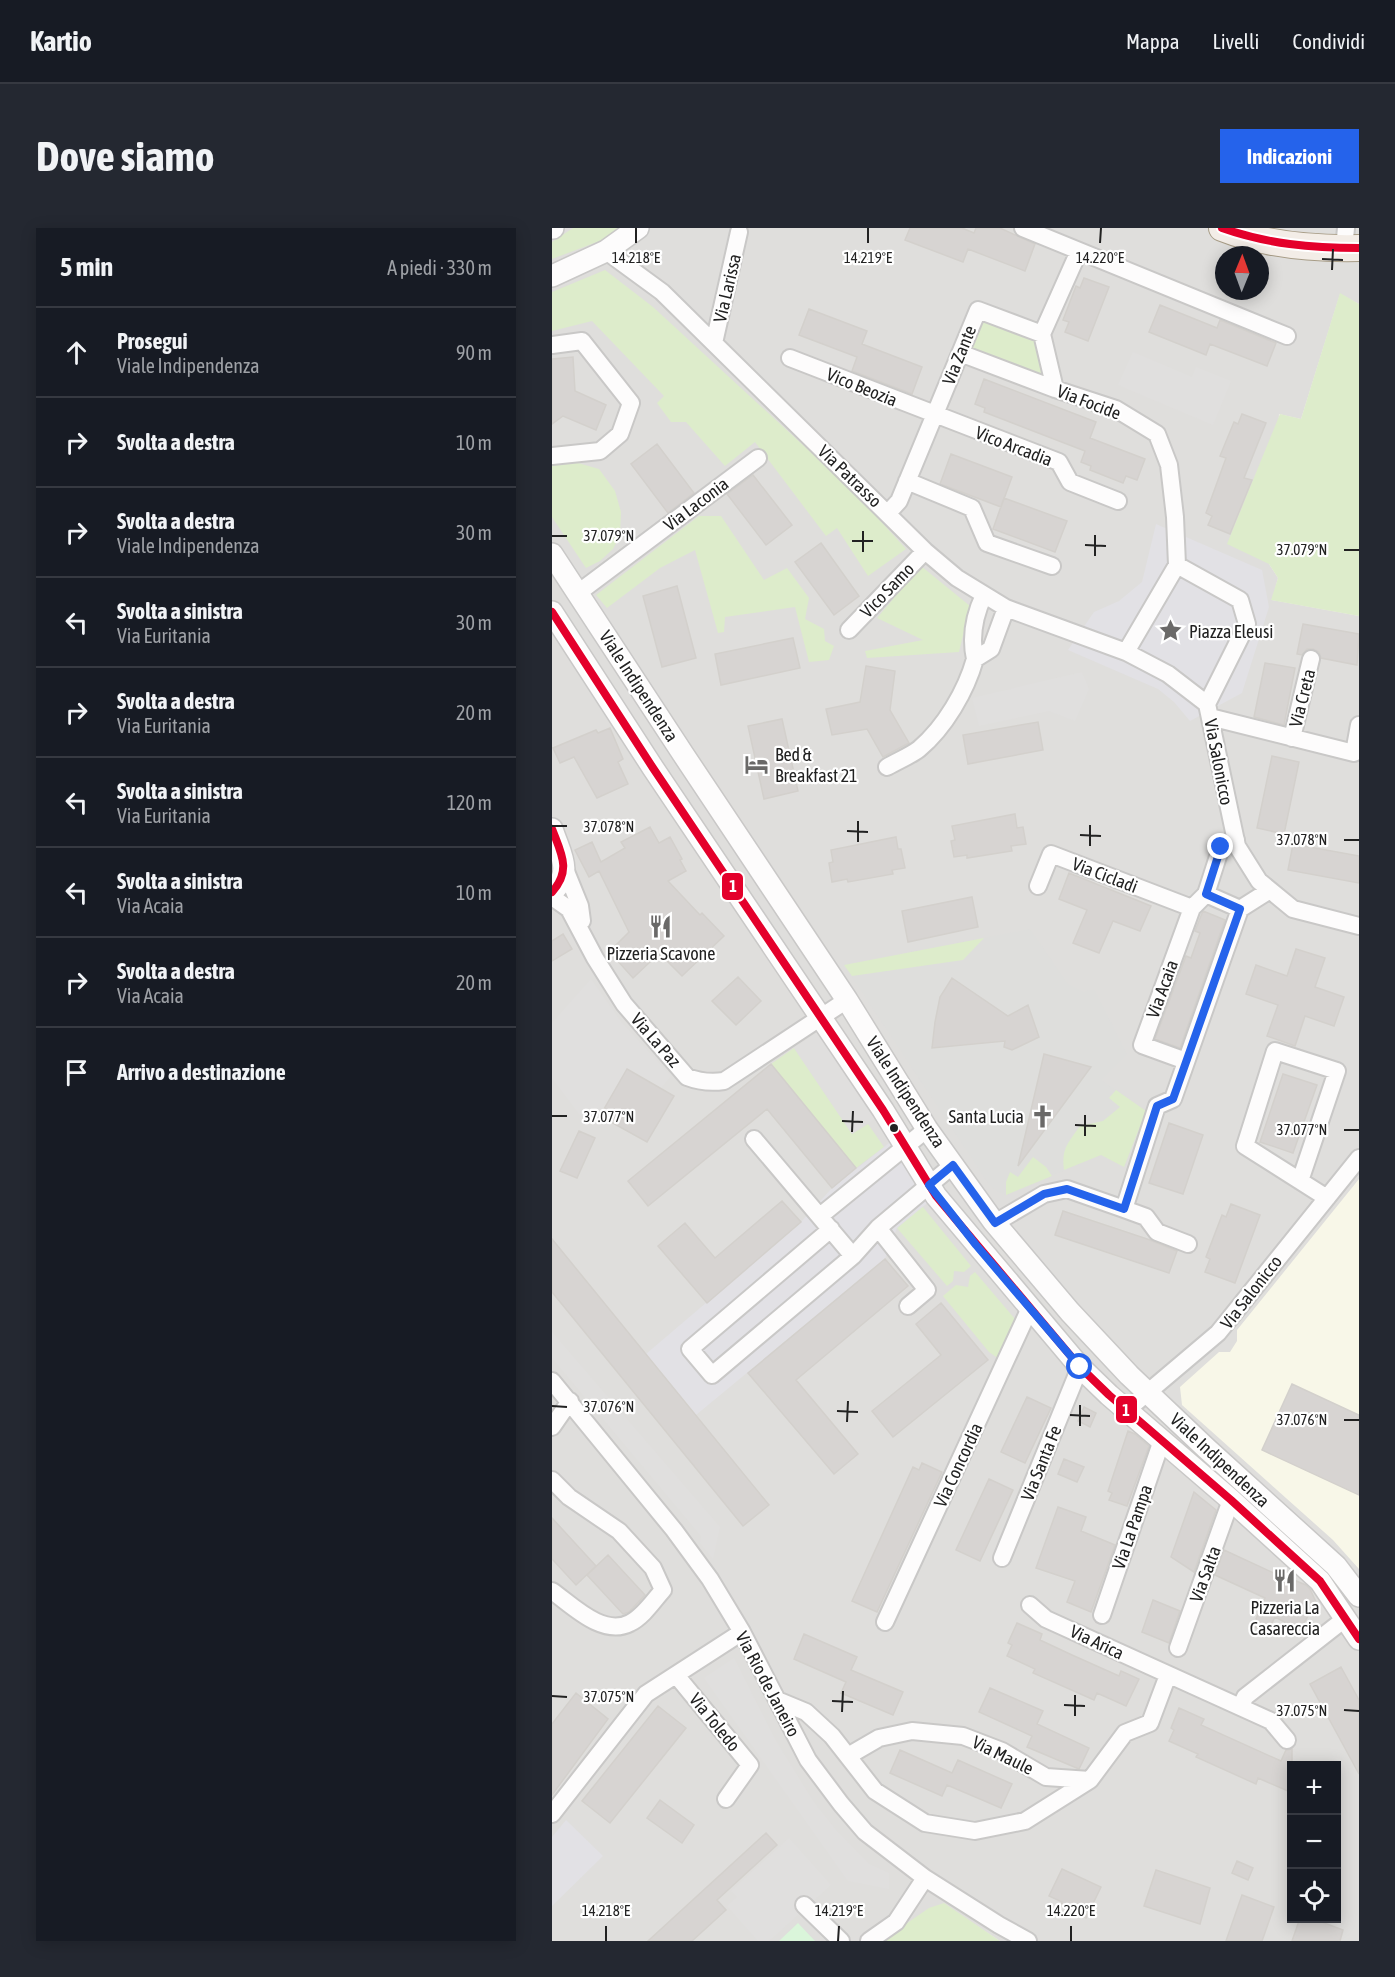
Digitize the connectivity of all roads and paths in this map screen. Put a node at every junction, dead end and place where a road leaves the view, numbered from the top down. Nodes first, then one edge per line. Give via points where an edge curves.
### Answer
1 (638, 228) edge
2 (1023, 228) edge
3 (1222, 228) edge
4 (739, 232) dead end
5 (1350, 242) edge
6 (606, 251) junction
7 (1079, 251) junction
8 (552, 276) edge
9 (1042, 334) junction
10 (1287, 336) dead end
11 (714, 343) junction
12 (552, 345) edge
13 (960, 353) junction
14 (790, 358) dead end
15 (1055, 389) junction
16 (934, 416) junction
17 (552, 456) edge
18 (758, 458) dead end
19 (907, 481) junction
20 (1118, 501) dead end
21 (888, 513) junction
22 (925, 550) junction
23 (552, 554) edge
24 (1177, 565) junction
25 (1052, 566) dead end
26 (578, 593) junction
27 (984, 595) junction
28 (1006, 608) junction
29 (552, 612) edge
30 (849, 630) dead end
31 (1126, 652) junction
32 (975, 659) junction
33 (1311, 659) dead end
34 (1208, 711) junction
35 (1359, 725) edge
36 (1292, 738) junction
37 (887, 766) dead end
38 (552, 829) edge
39 (1236, 840) junction
40 (560, 861) edge
41 (1038, 886) dead end
42 (1270, 891) junction
43 (553, 892) edge
44 (1206, 894) junction
45 (1192, 908) junction
46 (1240, 909) junction
47 (1359, 926) edge
48 (585, 937) junction
49 (847, 1000) junction
50 (819, 1017) junction
51 (1186, 1061) junction
52 (927, 1128) junction
53 (754, 1139) dead end
54 (905, 1147) junction
55 (1359, 1158) edge
56 (953, 1165) junction
57 (1300, 1181) junction
58 (929, 1185) junction
59 (1328, 1198) junction
60 (1124, 1209) junction
61 (821, 1218) junction
62 (995, 1223) junction
63 (878, 1228) junction
64 (1188, 1244) dead end
65 (853, 1256) junction
66 (909, 1306) dead end
67 (1030, 1308) junction
68 (1080, 1367) junction
69 (552, 1380) edge
70 (1147, 1393) junction
71 (570, 1401) junction
72 (1127, 1410) junction
73 (552, 1427) edge
74 (1162, 1440) junction
75 (552, 1480) edge
76 (1231, 1500) junction
77 (1002, 1558) dead end
78 (552, 1591) edge
79 (1359, 1596) edge
80 (1030, 1605) dead end
81 (1102, 1615) dead end
82 (1346, 1618) junction
83 (885, 1622) dead end
84 (742, 1632) junction
85 (1359, 1639) edge
86 (1178, 1648) dead end
87 (676, 1675) junction
88 (1168, 1675) junction
89 (777, 1700) junction
90 (1241, 1707) junction
91 (1287, 1740) dead end
92 (848, 1756) junction
93 (1090, 1779) junction
94 (726, 1799) dead end
95 (552, 1814) edge
96 (925, 1878) junction
97 (804, 1905) dead end
98 (841, 1941) edge
99 (869, 1941) edge
100 (1028, 1941) edge

1 - 6 street
2 - 7 street
3 - 5 main road via 1282,244
4 - 11 street, Via Larissa
6 - 8 street
6 - 11 street, Via Patrasso via 662,292
7 - 9 street
7 - 10 street
9 - 13 street, Via Zante via 978,310
9 - 15 street
11 - 21 street, Via Patrasso
12 - 17 street via 582,341 631,403 620,434 600,451
13 - 15 street, Via Focide
13 - 16 street, Via Zante
14 - 16 street, Vico Beozia
15 - 24 street, Via Focide via 1116,409 1157,434 1169,465
16 - 19 street, Via Zante
16 - 20 street, Vico Arcadia via 1059,462 1070,482
18 - 26 street, Via Laconia
19 - 21 street, Via Zante via 899,501
19 - 25 street via 972,508 987,543
21 - 22 street, Via Patrasso
22 - 27 street, Via Patrasso
22 - 30 street, Vico Samo
23 - 26 street, Viale Indipendenza
24 - 31 street
24 - 34 street via 1240,600 1247,624
26 - 49 street, Viale Indipendenza
27 - 28 street, Via Patrasso
27 - 32 street via 971,641
28 - 31 street, Via Patrasso
28 - 32 street via 991,649
29 - 50 street, Viale Indipendenza
31 - 34 street via 1168,674
32 - 37 street via 945,719 919,749
33 - 36 street, Via Creta
34 - 36 street
34 - 39 street, Via Salonicco
35 - 36 street via 1354,753
38 - 40 street
39 - 42 street, Via Salonicco via 1259,881
39 - 44 street, Via Acaia via 1221,847
40 - 43 street via 564,877
40 - 48 street via 580,906
41 - 45 street, Via Cicladi via 1051,854
42 - 46 street
42 - 47 street, Via Salonicco via 1293,909
43 - 48 street, Via La Paz via 569,909
44 - 45 street, Via Acaia
44 - 46 street
45 - 51 street, Via Acaia via 1142,1045
46 - 51 street
48 - 50 street, Via La Paz via 624,1004 687,1077 699,1082 724,1081
49 - 50 street, Via La Paz
49 - 52 street, Viale Indipendenza
50 - 54 street, Viale Indipendenza
51 - 60 street via 1173,1099 1157,1106
52 - 54 street
52 - 56 street, Viale Indipendenza
53 - 61 street
54 - 58 street, Viale Indipendenza
54 - 61 street
55 - 59 street, Via Salonicco
56 - 58 street
56 - 62 street, Viale Indipendenza
57 - 57 street via 1337,1071 1275,1051 1245,1146
57 - 59 street
58 - 63 street
58 - 67 street, Viale Indipendenza
59 - 70 street, Via Salonicco via 1218,1333
60 - 62 street via 1067,1189 1044,1194
60 - 64 street via 1146,1217 1157,1232
61 - 65 street
61 - 65 street via 690,1349 712,1375
62 - 70 street, Viale Indipendenza via 1070,1312
63 - 65 street
63 - 66 street via 927,1290
67 - 68 street, Viale Indipendenza
67 - 83 street, Via Concordia
68 - 72 street, Viale Indipendenza
68 - 77 street, Via Santa Fe
69 - 71 street, Via Rio de Janeiro
70 - 72 street, Via Salonicco
70 - 79 street, Viale Indipendenza via 1336,1566
71 - 73 street
71 - 84 street, Via Rio de Janeiro via 674,1530
72 - 74 street, Viale Indipendenza
74 - 76 street, Viale Indipendenza
74 - 81 street, Via La Pampa
75 - 78 street via 569,1497 619,1531 653,1568 663,1590 632,1622 619,1627 600,1624
76 - 82 street, Viale Indipendenza via 1320,1581
76 - 86 street, Via Salta
80 - 88 street, Via Arica via 1046,1619
82 - 85 street, Viale Indipendenza
82 - 90 street via 1245,1697
84 - 87 street
84 - 89 street, Via Rio de Janeiro
87 - 94 street, Via Toledo via 750,1765
87 - 95 street via 646,1694
88 - 90 street, Via Arica
88 - 93 street via 1150,1723 1125,1732
89 - 92 street via 806,1712
89 - 96 street, Via Rio de Janeiro via 808,1760 865,1832
90 - 91 street, Via Arica via 1271,1721
92 - 93 street, Via Maule via 879,1738 912,1731 963,1736 1002,1751 1046,1777
92 - 93 street via 875,1791 925,1823 975,1832 1025,1821
96 - 99 street via 896,1922
96 - 100 street, Via Rio de Janeiro
97 - 98 street

